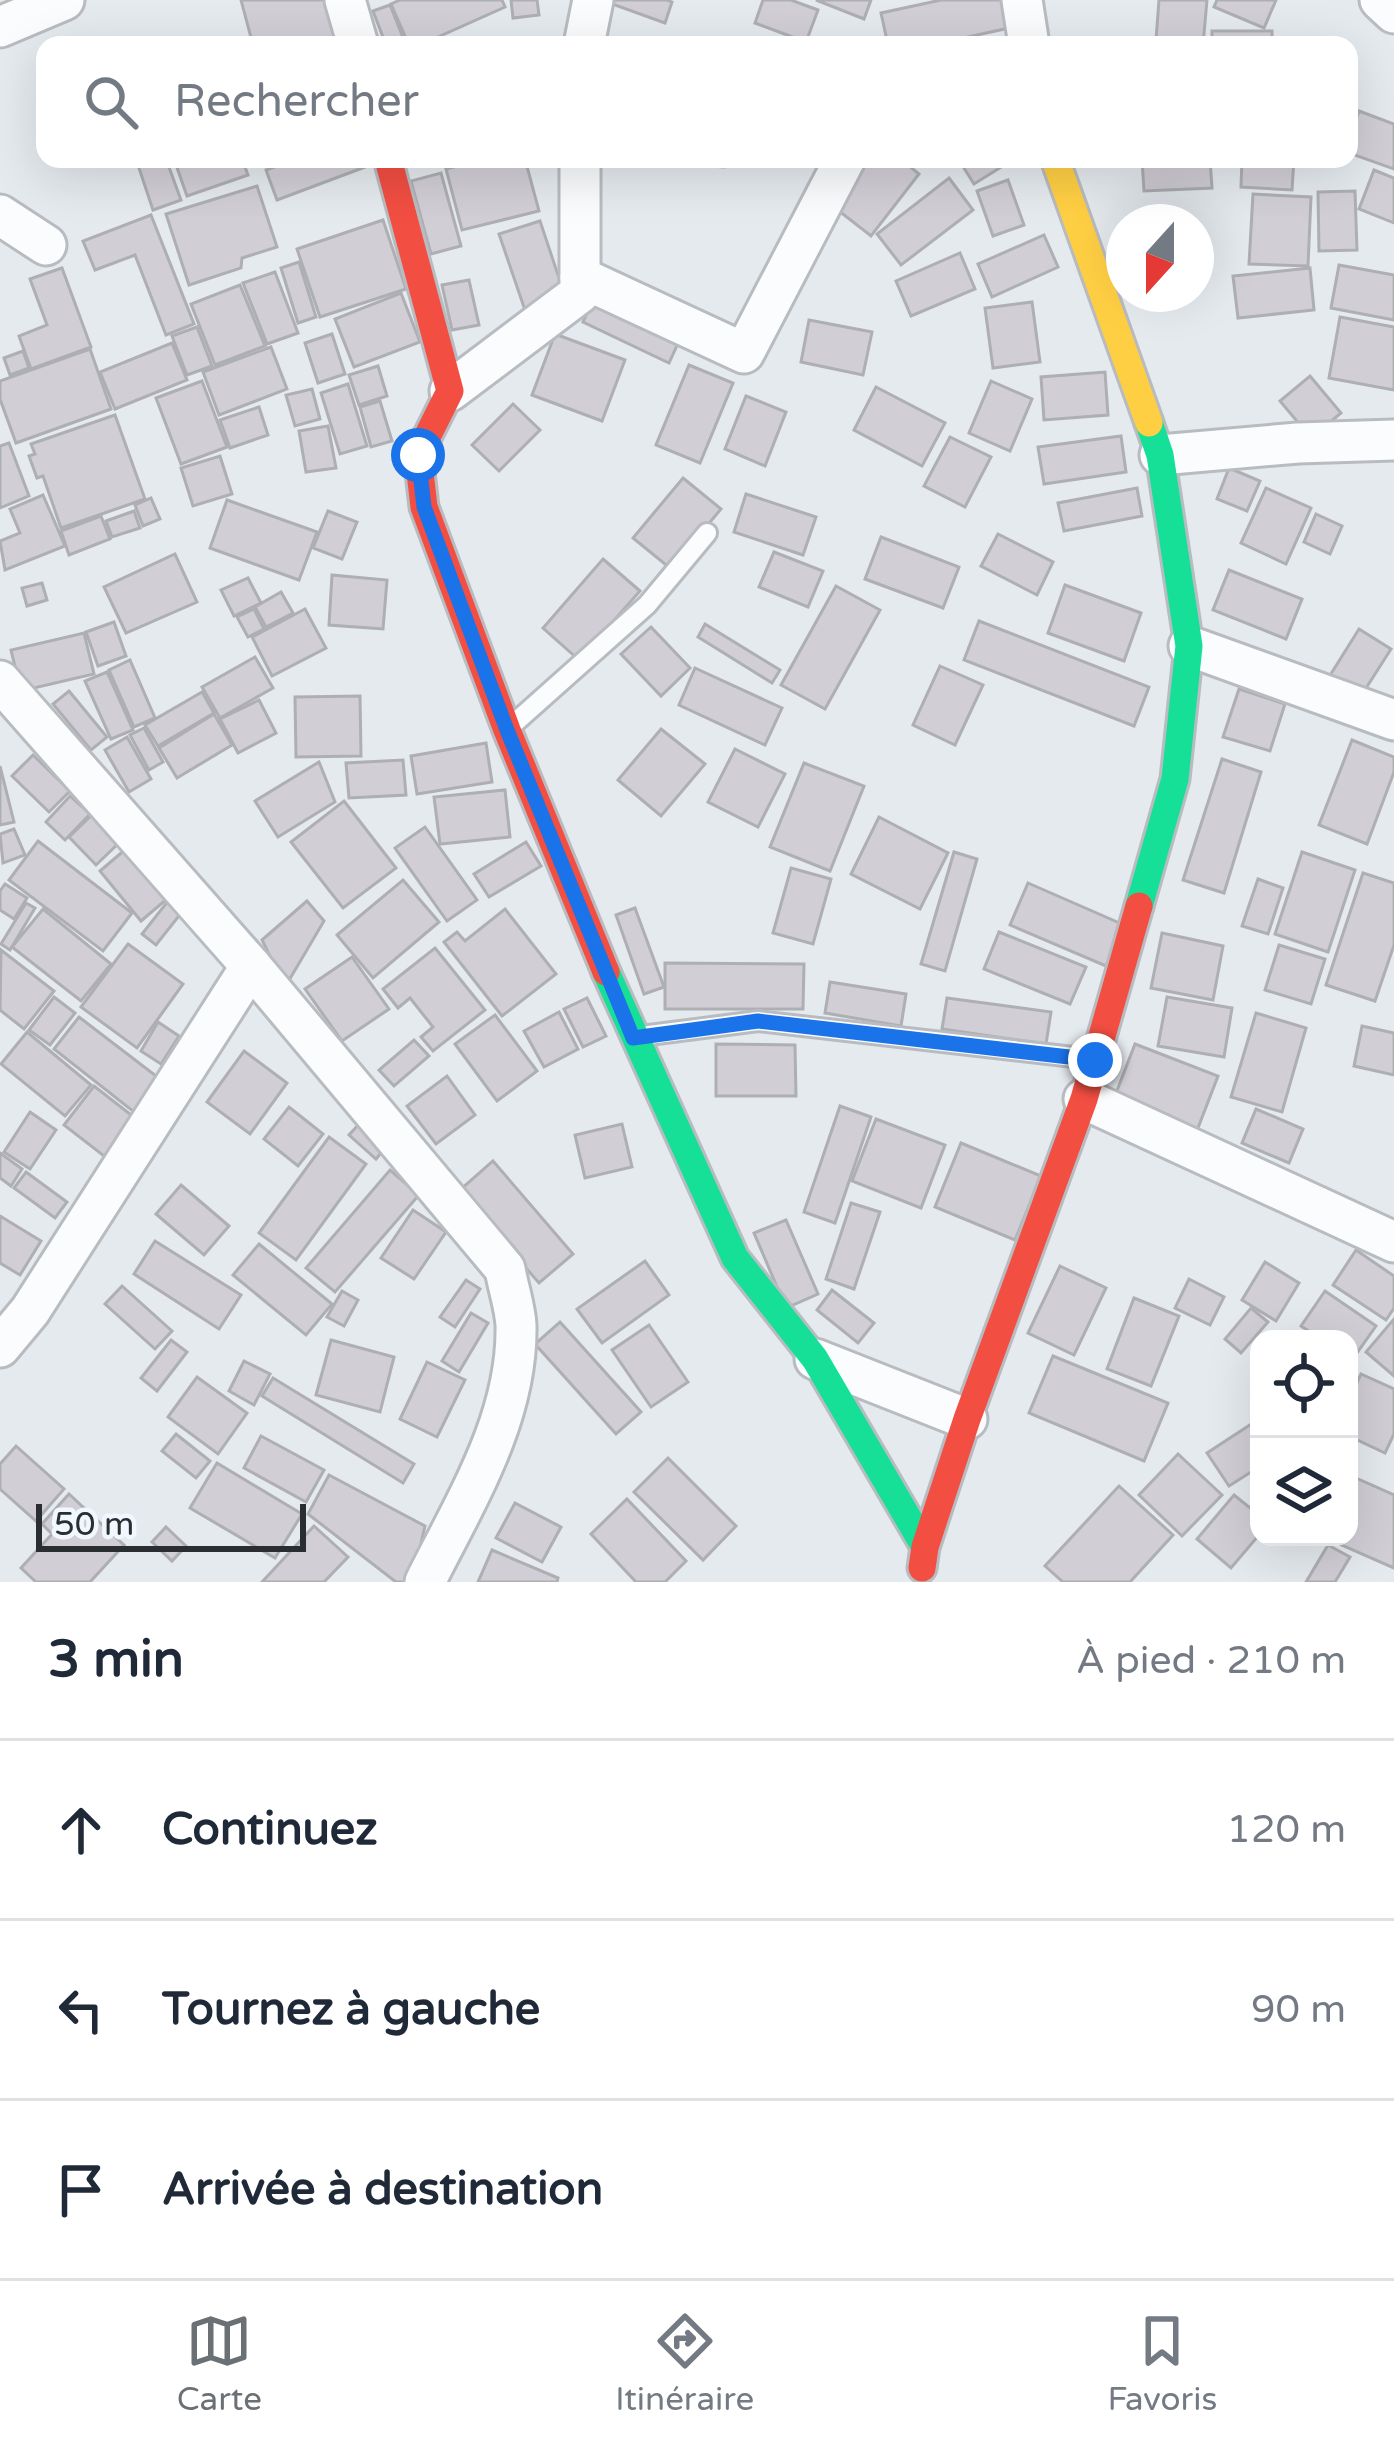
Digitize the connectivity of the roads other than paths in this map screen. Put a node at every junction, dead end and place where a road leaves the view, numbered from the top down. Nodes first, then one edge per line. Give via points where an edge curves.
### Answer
1 (64, 0) edge
2 (346, 0) edge
3 (593, 0) edge
4 (1022, 0) edge
5 (1380, 0) edge
6 (1394, 14) edge
7 (0, 27) edge
8 (356, 36) edge
9 (586, 36) edge
10 (1028, 36) edge
11 (390, 168) edge
12 (580, 168) edge
13 (840, 168) edge
14 (1058, 168) edge
15 (0, 215) edge
16 (46, 245) dead end
17 (580, 277) junction
18 (450, 391) junction
19 (1394, 440) edge
20 (1160, 455) junction
21 (707, 533) dead end
22 (1189, 646) junction
23 (0, 681) edge
24 (1394, 720) edge
25 (507, 730) junction
26 (251, 966) junction
27 (633, 1038) junction
28 (1095, 1060) junction
29 (1084, 1099) junction
30 (1394, 1242) edge
31 (0, 1348) edge
32 (815, 1359) junction
33 (967, 1418) junction
34 (925, 1547) junction
35 (425, 1582) edge
36 (921, 1582) edge

1 - 7 street
2 - 8 street
3 - 9 street
4 - 10 street
5 - 6 street
11 - 18 street
12 - 17 street
13 - 17 street via 744,353
14 - 20 street
15 - 16 street
17 - 18 street via 580,292
18 - 25 street via 418,455 424,507
19 - 20 street
20 - 22 street
21 - 25 lane via 647,605
22 - 24 street
22 - 28 street via 1174,779
23 - 26 street
25 - 27 street
26 - 31 street
26 - 35 street via 505,1269 516,1324 507,1390 491,1450
27 - 28 lane via 758,1021
27 - 32 street via 735,1258
28 - 29 street
29 - 30 street
29 - 33 street
32 - 33 street
32 - 34 street
33 - 34 street
34 - 36 street

